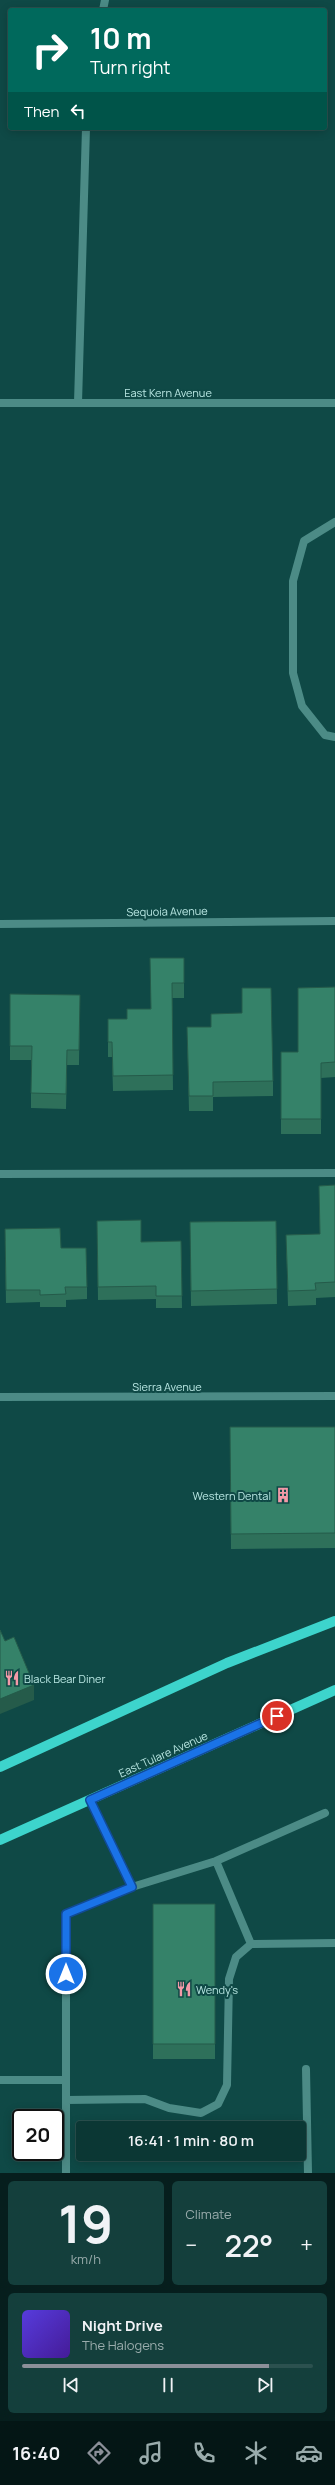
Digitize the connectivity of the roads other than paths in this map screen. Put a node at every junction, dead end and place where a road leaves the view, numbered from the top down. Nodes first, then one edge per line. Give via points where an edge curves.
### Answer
1 (86, 130) edge
2 (0, 403) edge
3 (78, 403) junction
4 (335, 403) edge
5 (335, 522) edge
6 (335, 737) edge
7 (335, 920) edge
8 (0, 924) edge
9 (335, 1173) edge
10 (0, 1174) edge
11 (335, 1396) edge
12 (0, 1398) edge
13 (335, 1621) edge
14 (335, 1690) edge
15 (0, 1767) edge
16 (90, 1800) junction
17 (325, 1813) dead end
18 (0, 1840) edge
19 (216, 1861) junction
20 (132, 1887) junction
21 (335, 1943) edge
22 (251, 1944) junction
23 (306, 2069) dead end
24 (0, 2080) edge
25 (66, 2080) junction
26 (66, 2100) junction
27 (66, 2173) edge
28 (308, 2173) edge

1 - 3 street
2 - 3 street, East Kern Avenue
3 - 4 street, East Kern Avenue
5 - 6 street via 304,541 293,581 293,673 302,706 325,735
7 - 8 street, Sequoia Avenue
9 - 10 street
11 - 12 street, Sierra Avenue
13 - 15 main road via 227,1663
14 - 16 main road, East Tulare Avenue
16 - 18 main road, East Tulare Avenue
16 - 20 street
17 - 19 street
19 - 20 street
19 - 22 street
20 - 25 street via 66,1914
21 - 22 street
22 - 26 street via 236,1957 229,1979 228,2085 218,2104 201,2113 169,2108 146,2099
23 - 28 street
24 - 25 street
25 - 26 street
26 - 27 street

